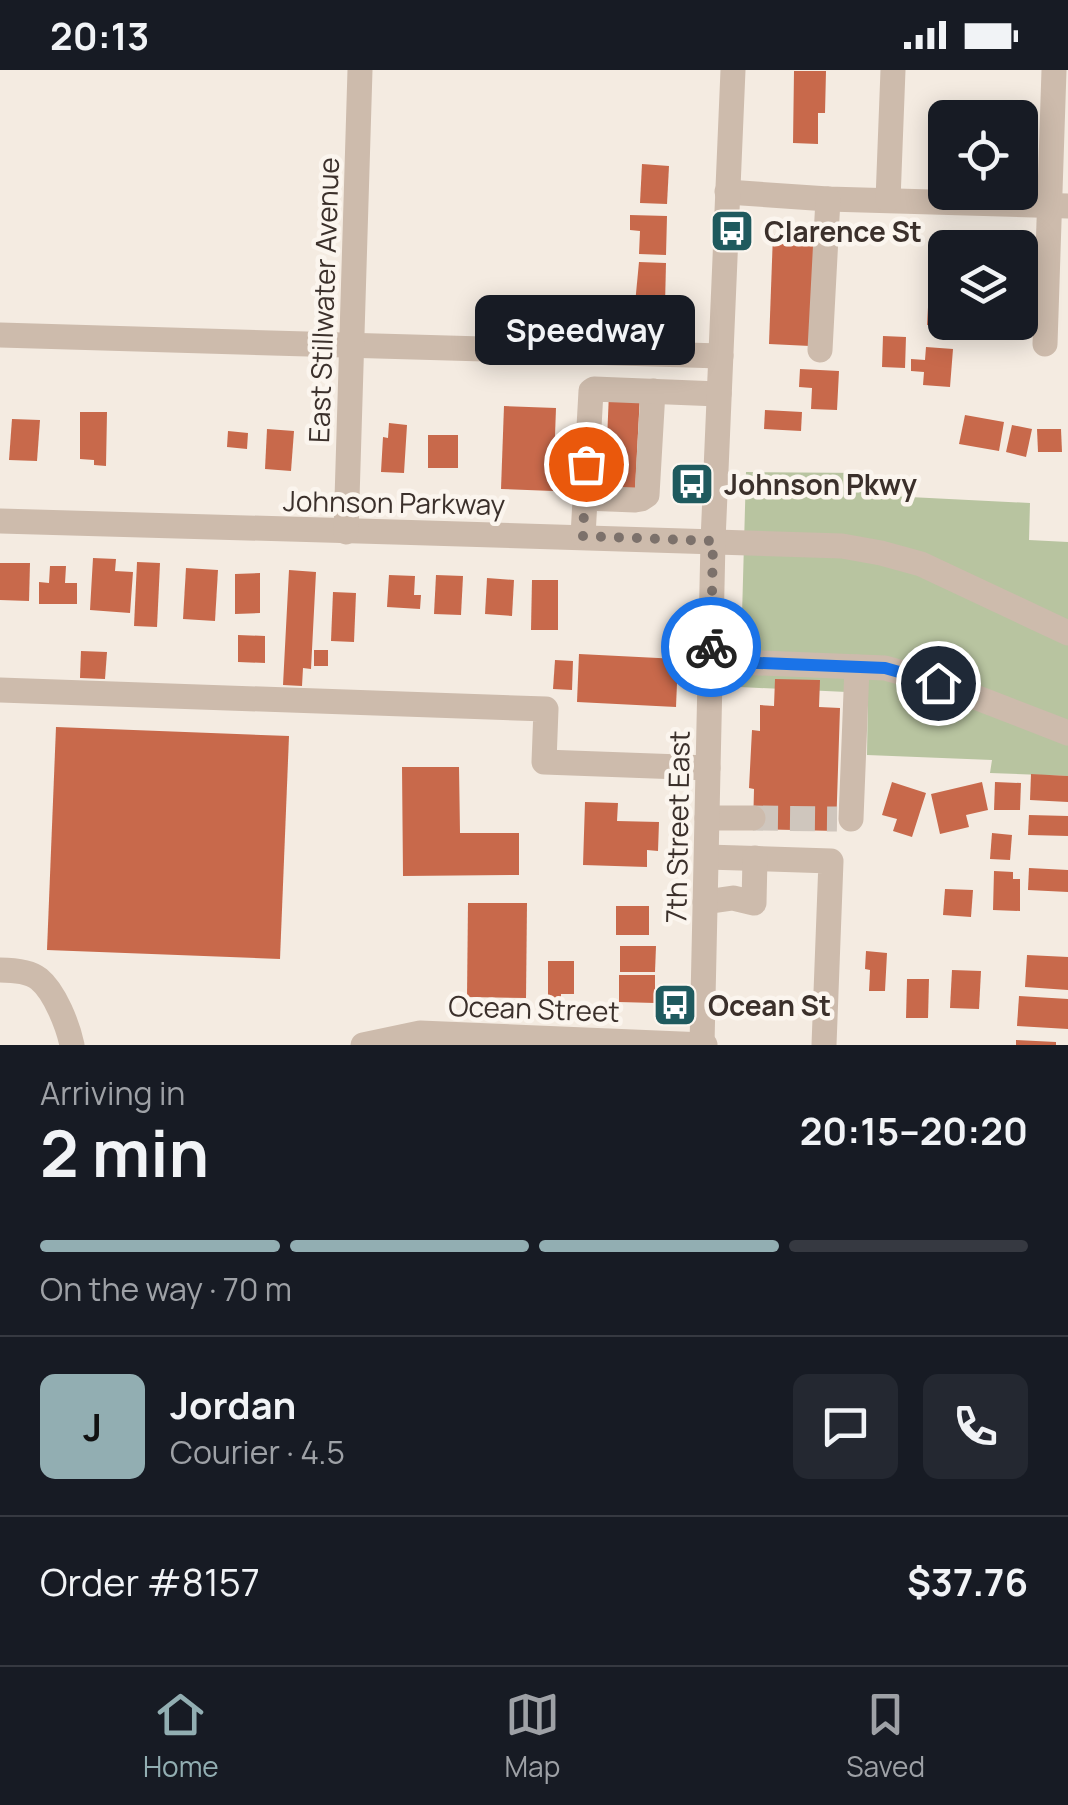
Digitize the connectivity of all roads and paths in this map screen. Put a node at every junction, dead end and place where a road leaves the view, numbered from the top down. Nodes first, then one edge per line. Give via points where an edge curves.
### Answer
1 (360, 70) edge
2 (733, 70) edge
3 (894, 70) edge
4 (1054, 70) edge
5 (727, 192) junction
6 (828, 198) junction
7 (888, 200) junction
8 (1059, 206) edge
9 (0, 335) edge
10 (1046, 344) dead end
11 (352, 346) junction
12 (820, 350) dead end
13 (720, 356) junction
14 (653, 391) junction
15 (719, 394) junction
16 (584, 498) junction
17 (0, 520) edge
18 (346, 532) junction
19 (583, 536) junction
20 (713, 541) junction
21 (1068, 633) edge
22 (711, 661) junction
23 (857, 667) junction
24 (0, 690) edge
25 (1068, 733) edge
26 (708, 768) junction
27 (707, 818) junction
28 (753, 818) tunnel mouth
29 (707, 857) junction
30 (754, 858) junction
31 (832, 861) junction
32 (706, 902) junction
33 (0, 970) edge
34 (72, 1045) edge
35 (362, 1045) edge
36 (703, 1045) edge
37 (824, 1045) edge

1 - 11 street, East Stillwater Avenue
2 - 5 street, 7th Street East
3 - 7 street
4 - 8 street
5 - 6 street
5 - 13 street, 7th Street East
6 - 7 street
6 - 12 street
7 - 8 street
8 - 10 street
9 - 11 street
11 - 13 street
11 - 18 street, East Stillwater Avenue
13 - 15 street, 7th Street East
14 - 15 street
14 - 16 street via 648,495
14 - 16 street via 591,391
15 - 20 street, 7th Street East
16 - 19 street
17 - 18 street, Johnson Parkway
18 - 19 street, Johnson Parkway
19 - 20 street, Johnson Parkway
20 - 21 street, Johnson Parkway via 881,553 920,564
20 - 22 street, 7th Street East
22 - 23 street
22 - 26 street, 7th Street East
23 - 25 street via 938,683
23 - 31 street via 844,819
24 - 26 street via 546,709 544,762
26 - 27 street, 7th Street East
27 - 28 street
27 - 29 street, 7th Street East
29 - 30 street
29 - 32 street, 7th Street East
30 - 31 street
30 - 32 street via 754,902
31 - 37 street
32 - 36 street, 7th Street East
33 - 34 street via 38,978 55,1000
35 - 36 street, Ocean Street via 420,1033

